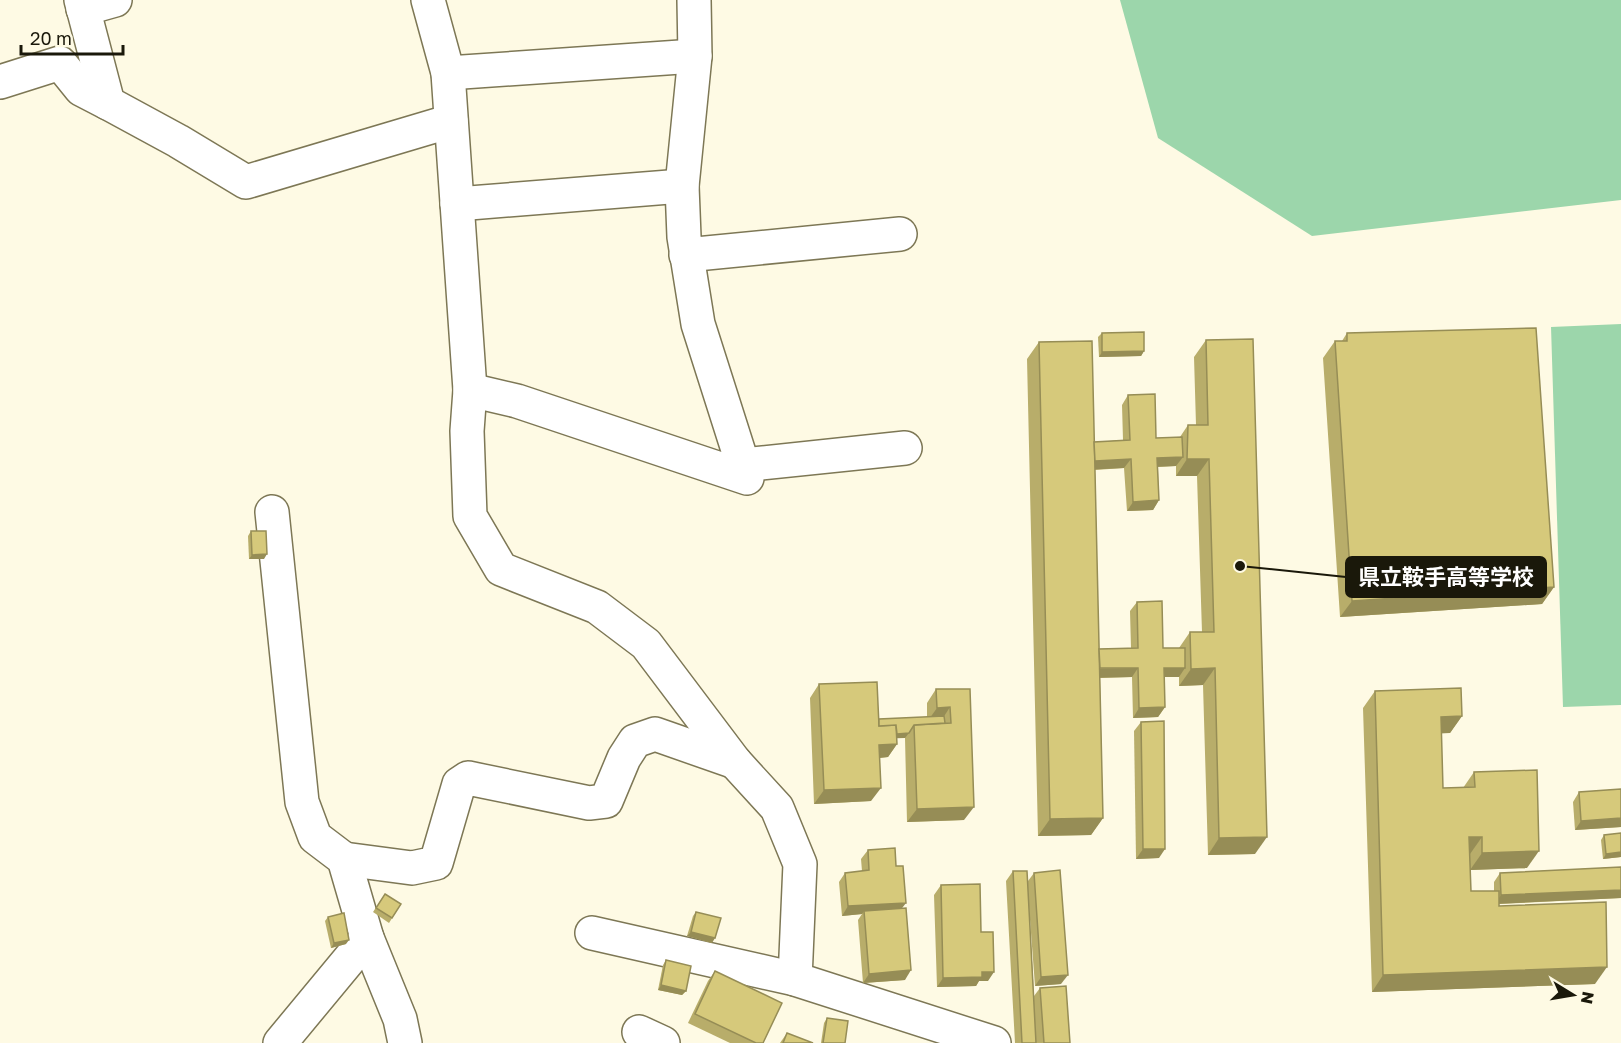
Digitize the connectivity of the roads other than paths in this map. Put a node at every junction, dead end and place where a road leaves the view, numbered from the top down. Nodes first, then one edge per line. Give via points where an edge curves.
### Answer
1 (116, 0) edge
2 (428, 0) edge
3 (694, 0) edge
4 (82, 4) edge
5 (695, 56) junction
6 (448, 73) junction
7 (0, 82) edge
8 (108, 103) junction
9 (451, 121) junction
10 (682, 186) junction
11 (457, 204) junction
12 (900, 234) dead end
13 (686, 255) junction
14 (470, 390) junction
15 (905, 448) dead end
16 (743, 465) junction
17 (272, 512) dead end
18 (735, 762) junction
19 (344, 859) junction
20 (592, 933) dead end
21 (367, 938) junction
22 (795, 979) junction
23 (280, 1043) edge
24 (405, 1043) edge
25 (994, 1043) edge

1 - 4 street
2 - 6 street
3 - 5 street
4 - 8 street
5 - 6 street
5 - 10 street
6 - 9 street
7 - 8 street via 60,63 81,89
8 - 9 street via 246,182
9 - 11 street
10 - 11 street
10 - 13 street
11 - 14 street
12 - 13 street
13 - 16 street via 698,324
14 - 16 street via 517,401 747,478
14 - 18 street via 470,516 501,569 597,607 646,644
15 - 16 street
17 - 19 street via 302,802 315,837
18 - 19 street via 655,734 635,741 606,801 589,803 468,778 459,784 436,863 412,868
18 - 22 street via 777,808 800,864
19 - 21 street
20 - 22 street
21 - 23 street
21 - 24 street via 400,1020
22 - 25 street

